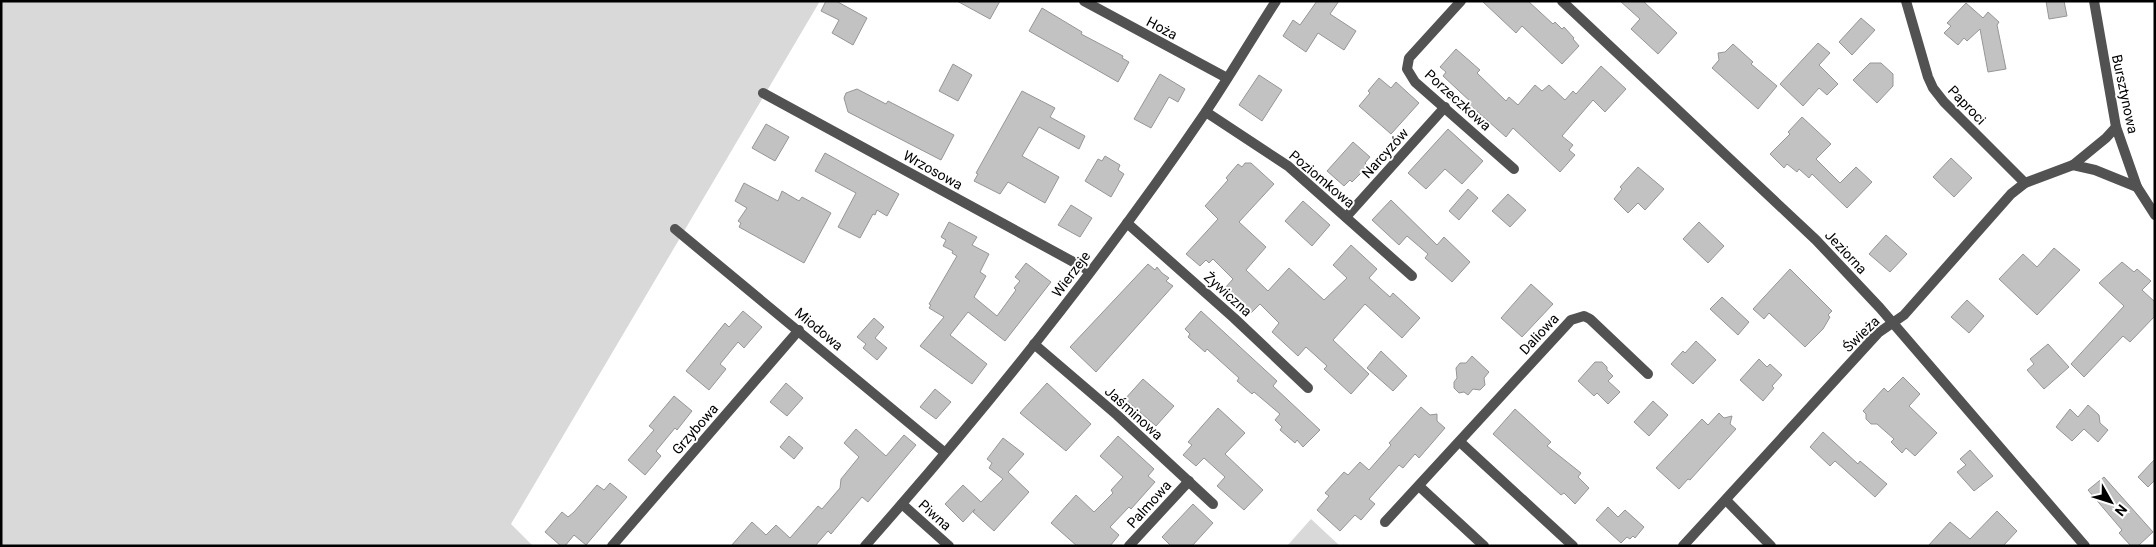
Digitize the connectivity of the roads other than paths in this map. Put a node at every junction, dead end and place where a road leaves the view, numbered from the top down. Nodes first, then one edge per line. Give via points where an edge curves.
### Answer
1 (1084, 1) edge
2 (1276, 1) edge
3 (1461, 1) edge
4 (1562, 1) edge
5 (1906, 1) edge
6 (2094, 1) edge
7 (1227, 78) junction
8 (763, 93) dead end
9 (1445, 107) junction
10 (1206, 112) junction
11 (2116, 127) junction
12 (2073, 165) junction
13 (1514, 169) dead end
14 (2025, 183) junction
15 (2137, 187) junction
16 (2155, 215) edge
17 (1346, 217) junction
18 (1127, 222) junction
19 (675, 229) dead end
20 (1090, 271) junction
21 (1412, 276) dead end
22 (1892, 323) junction
23 (799, 330) junction
24 (1034, 344) junction
25 (1648, 374) dead end
26 (1308, 388) dead end
27 (1460, 442) junction
28 (944, 452) junction
29 (1188, 481) junction
30 (1419, 486) junction
31 (1726, 500) junction
32 (902, 504) junction
33 (1214, 504) dead end
34 (1385, 522) dead end
35 (612, 546) edge
36 (865, 546) edge
37 (949, 546) edge
38 (1129, 546) edge
39 (1484, 546) edge
40 (1573, 546) edge
41 (1683, 546) edge
42 (1771, 546) edge
43 (2085, 546) edge

1 - 7 street, Hoża
2 - 7 street, Wierzeje
3 - 9 street, Porzeczkowa via 1407,64 1415,82
4 - 22 street, Jeziorna via 1816,240
5 - 14 street, Paproci via 1933,88
6 - 11 street, Bursztynowa
7 - 10 street, Wierzeje
8 - 20 street, Wrzosowa
9 - 13 street, Porzeczkowa
9 - 17 street, Narcyzów
10 - 17 street, Poziomkowa via 1288,166
10 - 18 street, Wierzeje
11 - 12 street, Świeża
11 - 15 street, Bursztynowa
12 - 14 street, Świeża
12 - 15 street via 2096,170
14 - 22 street, Świeża via 2011,194 1904,315
15 - 16 street, Bursztynowa
17 - 21 street, Poziomkowa
18 - 20 street, Wierzeje
18 - 26 street, Żywiczna
19 - 23 street, Miodowa
20 - 24 street, Wierzeje
22 - 31 street, Świeża via 1878,333
22 - 43 street, Jeziorna
23 - 28 street, Miodowa
23 - 35 street, Grzybowa
24 - 28 street, Wierzeje
24 - 29 street, Jaśminowa
25 - 27 street, Daliowa via 1590,319 1584,316 1571,320
27 - 30 street, Daliowa
27 - 40 street
28 - 32 street, Wierzeje
29 - 33 street, Jaśminowa
29 - 38 street, Palmowa
30 - 34 street, Daliowa
30 - 39 street
31 - 41 street, Świeża
31 - 42 street
32 - 36 street, Wierzeje
32 - 37 street, Piwna

